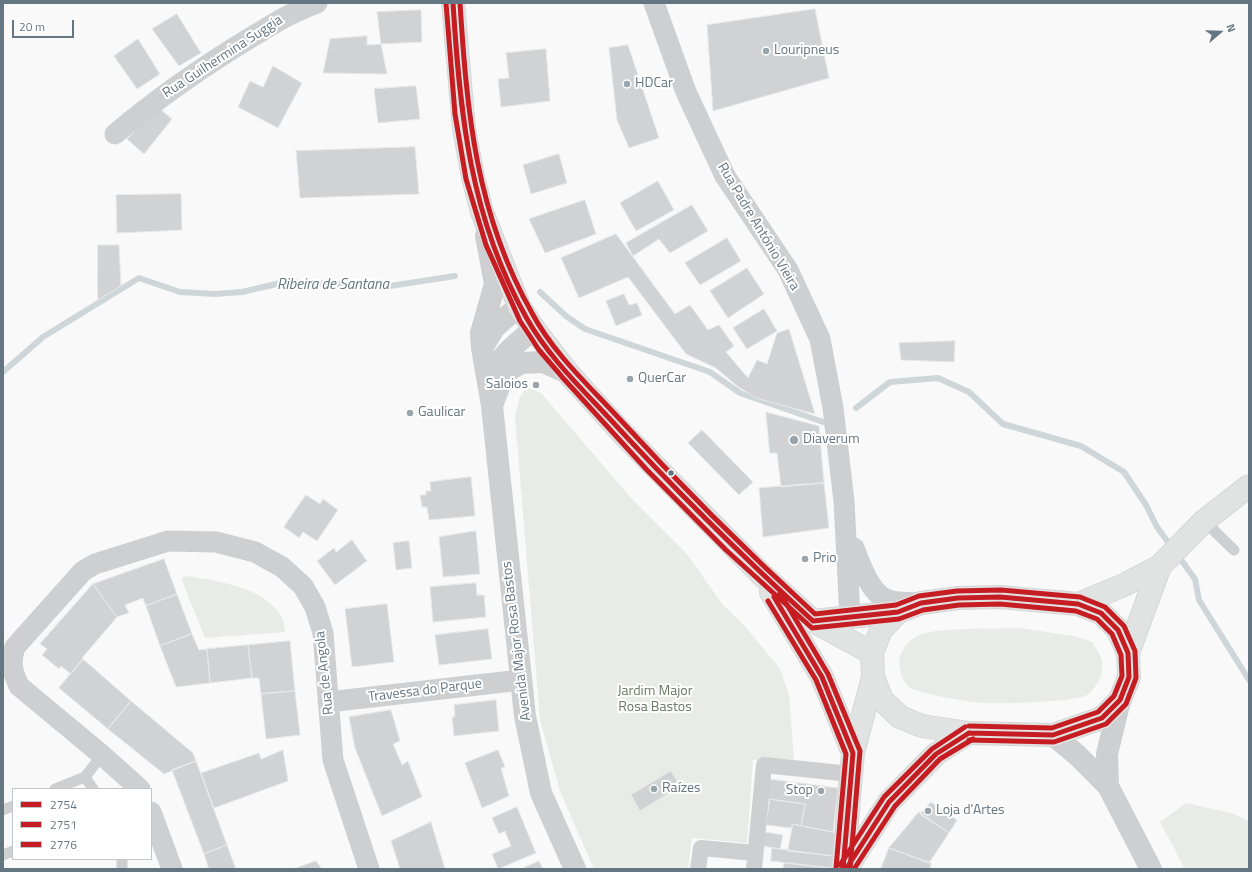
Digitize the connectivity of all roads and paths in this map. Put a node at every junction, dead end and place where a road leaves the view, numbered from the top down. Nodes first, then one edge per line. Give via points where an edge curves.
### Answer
1 (317, 3) edge
2 (453, 3) edge
3 (654, 3) edge
4 (115, 134) dead end
5 (482, 212) junction
6 (519, 306) junction
7 (534, 329) junction
8 (482, 348) junction
9 (568, 374) junction
10 (492, 406) junction
11 (1249, 486) edge
12 (1204, 521) junction
13 (846, 529) junction
14 (1234, 550) dead end
15 (1160, 566) junction
16 (761, 574) junction
17 (921, 603) junction
18 (1078, 604) junction
19 (898, 612) junction
20 (850, 617) junction
21 (813, 621) junction
22 (872, 653) junction
23 (1128, 653) junction
24 (873, 677) junction
25 (521, 680) junction
26 (1120, 700) junction
27 (328, 702) junction
28 (969, 733) junction
29 (1052, 735) junction
30 (102, 755) junction
31 (852, 764) junction
32 (86, 777) junction
33 (1108, 786) junction
34 (58, 788) edge
35 (92, 788) edge
36 (139, 788) edge
37 (152, 815) edge
38 (755, 853) junction
39 (172, 869) edge
40 (369, 869) edge
41 (575, 869) edge
42 (698, 869) edge
43 (754, 869) edge
44 (843, 869) edge
45 (846, 869) edge
46 (1151, 869) edge

1 - 4 street, Rua Guilhermina Suggia via 296,10 219,56 157,99
2 - 5 main road via 464,129
3 - 13 street, Rua Padre António Vieira via 686,92 725,176 788,270 820,340 834,408
5 - 6 main road
5 - 8 street via 495,284 481,333
6 - 7 main road
6 - 8 street via 495,327
7 - 9 main road
7 - 10 street via 512,347 493,372
8 - 10 street
9 - 10 street via 543,362 521,363 504,374
9 - 16 main road via 623,434
10 - 25 street, Avenida Major Rosa Bastos
11 - 12 main road
12 - 14 lane
12 - 15 main road
13 - 17 street, Rua Padre António Vieira via 866,579 878,593 891,601
13 - 20 street, Rua Padre António Vieira
15 - 18 main road via 1124,585
15 - 23 main road
16 - 21 main road
16 - 31 main road via 822,677
17 - 18 main road via 958,598 1000,597
17 - 19 main road
18 - 23 main road via 1101,613 1118,630
19 - 20 main road
19 - 22 main road via 881,630
20 - 21 main road
21 - 22 main road
22 - 24 main road
23 - 26 main road via 1128,677
24 - 28 main road via 882,700 900,717 922,726
24 - 31 main road
25 - 27 street, Travessa do Parque
25 - 41 street, Avenida Major Rosa Bastos via 525,716 541,793
26 - 29 main road via 1102,718
26 - 33 street via 1106,754
27 - 30 street, Rua de Angola via 323,633 315,607 303,586 282,567 255,552 216,542 168,541 95,564 83,571 15,647 11,659 12,673 18,686
27 - 40 street, Rua de Angola via 333,760
28 - 29 main road
28 - 45 main road via 936,754 889,802
29 - 33 street via 1078,755
30 - 32 lane
30 - 36 street, Rua de Angola
31 - 38 street via 764,766
31 - 44 main road
32 - 34 lane
32 - 35 lane
33 - 46 street
37 - 39 street
38 - 42 street via 701,848
38 - 43 street

